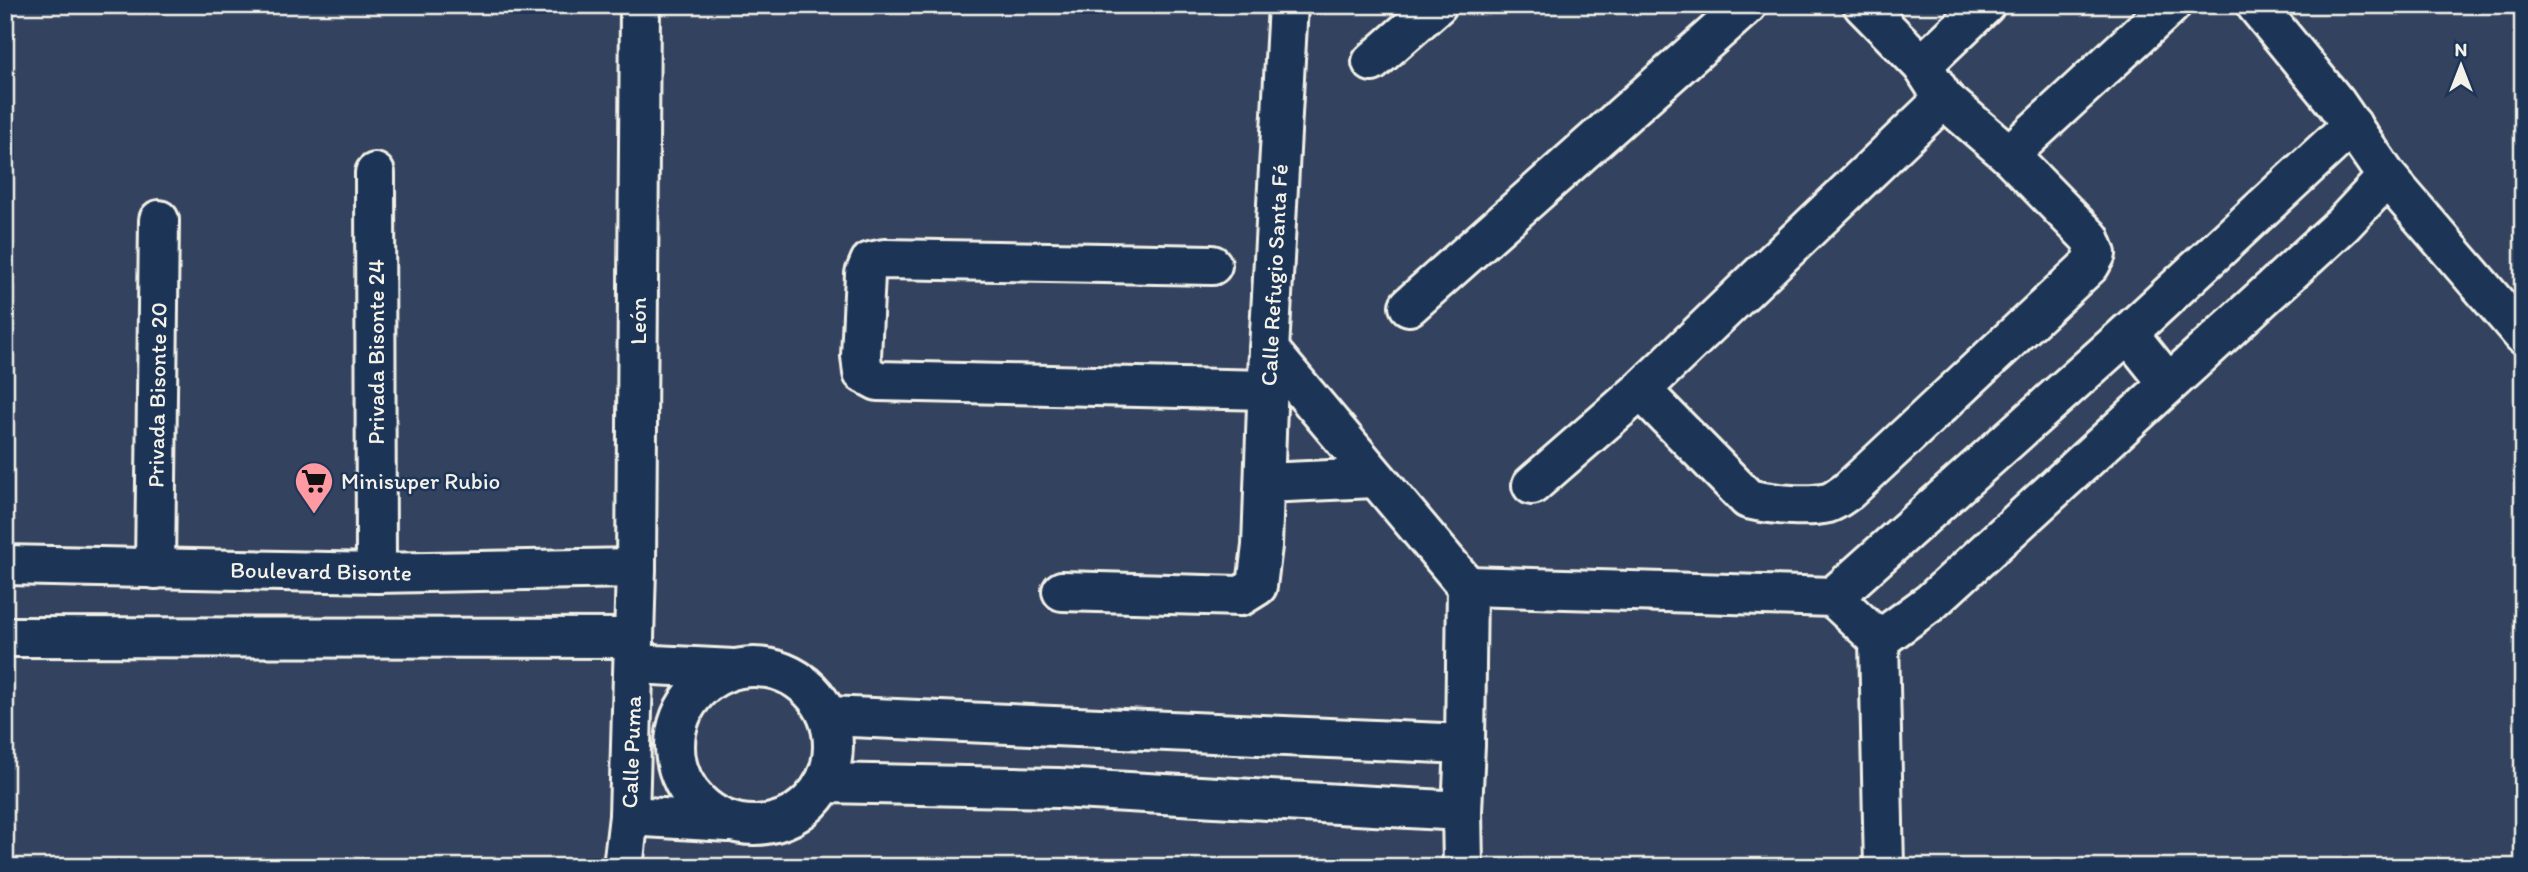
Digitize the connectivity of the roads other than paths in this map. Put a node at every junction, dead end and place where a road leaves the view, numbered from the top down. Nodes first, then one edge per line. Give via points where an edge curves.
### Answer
1 (640, 5) edge
2 (1288, 5) edge
3 (1437, 5) edge
4 (1747, 5) edge
5 (1863, 5) edge
6 (1985, 5) edge
7 (2171, 5) edge
8 (2256, 5) edge
9 (1372, 62) dead end
10 (1922, 65) junction
11 (1944, 99) junction
12 (2352, 125) junction
13 (2009, 155) junction
14 (375, 173) dead end
15 (2387, 177) junction
16 (159, 220) dead end
17 (1212, 265) dead end
18 (1409, 306) dead end
19 (2128, 333) junction
20 (2523, 335) edge
21 (1269, 350) junction
22 (2168, 383) junction
23 (1268, 390) junction
24 (1641, 390) junction
25 (1374, 478) junction
26 (1265, 483) junction
27 (1532, 485) dead end
28 (5, 565) edge
29 (636, 568) junction
30 (155, 569) junction
31 (376, 573) junction
32 (1467, 586) junction
33 (1062, 591) dead end
34 (1833, 597) junction
35 (5, 637) edge
36 (1879, 640) junction
37 (634, 651) junction
38 (734, 669) junction
39 (828, 716) junction
40 (1465, 744) junction
41 (825, 783) junction
42 (1462, 811) junction
43 (629, 816) junction
44 (728, 822) junction
45 (623, 867) edge
46 (1463, 867) edge
47 (1884, 867) edge

1 - 29 street, León
2 - 21 street, Calle Refugio Santa Fé
3 - 9 street
4 - 18 street
5 - 10 street
6 - 10 street
7 - 13 street
8 - 12 street
10 - 11 street
11 - 13 street
11 - 24 street
12 - 15 street
12 - 19 street
13 - 24 street via 2090,238 2096,254 2090,265 1831,503 1748,499
14 - 31 street, Privada Bisonte 24
15 - 20 street
15 - 22 street via 2343,224
16 - 30 street, Privada Bisonte 20
17 - 23 street via 870,262 864,274 863,373 878,381
19 - 22 street
19 - 34 street
21 - 23 street, Calle Refugio Santa Fé
21 - 25 street
22 - 36 street via 1931,602
23 - 26 street, Calle Refugio Santa Fé
24 - 27 street
25 - 26 street
25 - 32 street
26 - 33 street, Calle Refugio Santa Fé via 1257,586 1241,596
28 - 30 street, Boulevard Bisonte
29 - 31 street, Boulevard Bisonte
29 - 37 street, León
30 - 31 street, Boulevard Bisonte
32 - 34 street
32 - 40 street
34 - 36 street
35 - 37 street
36 - 47 street
37 - 38 street
37 - 43 street, Calle Puma
38 - 39 street via 780,671 800,681 817,696
38 - 44 street via 713,677 682,710 674,754 691,796
39 - 40 street
39 - 41 street via 834,738 833,761
40 - 42 street
41 - 42 street via 1058,788
41 - 44 street via 812,801 773,824
42 - 46 street
43 - 44 street
43 - 45 street, Calle Puma

